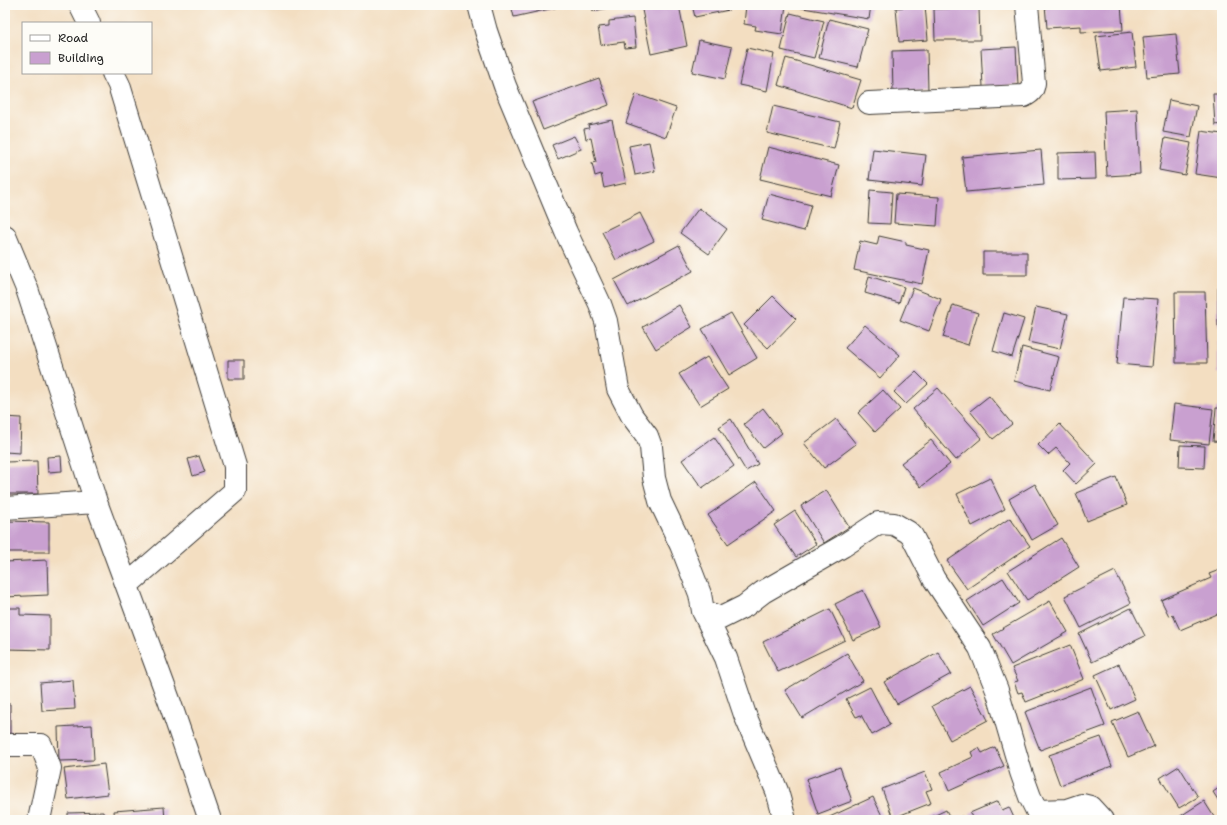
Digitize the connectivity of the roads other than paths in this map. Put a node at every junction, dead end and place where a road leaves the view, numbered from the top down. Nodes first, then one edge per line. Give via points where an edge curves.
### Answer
1 (80, 5) edge
2 (479, 5) edge
3 (1027, 5) edge
4 (88, 22) edge
5 (114, 74) edge
6 (869, 103) dead end
7 (5, 236) edge
8 (96, 502) junction
9 (5, 508) edge
10 (127, 585) junction
11 (704, 611) junction
12 (5, 744) edge
13 (39, 820) edge
14 (210, 820) edge
15 (785, 820) edge
16 (1102, 820) edge

1 - 4 street
2 - 11 street via 505,86 566,232 600,304 606,321 618,389 632,416 647,436 660,501 682,545
3 - 6 street via 1034,84 1030,93 1024,96
5 - 10 street via 235,466 235,491
7 - 8 street via 26,289
8 - 9 street
8 - 10 street
10 - 14 street
11 - 15 street via 726,658 745,714 777,791
11 - 16 street via 719,619 745,606 763,592 878,523 894,524 912,536 934,579 980,648 997,690 1021,772 1037,811 1067,810 1082,805 1090,807
12 - 13 street via 41,744 50,768

